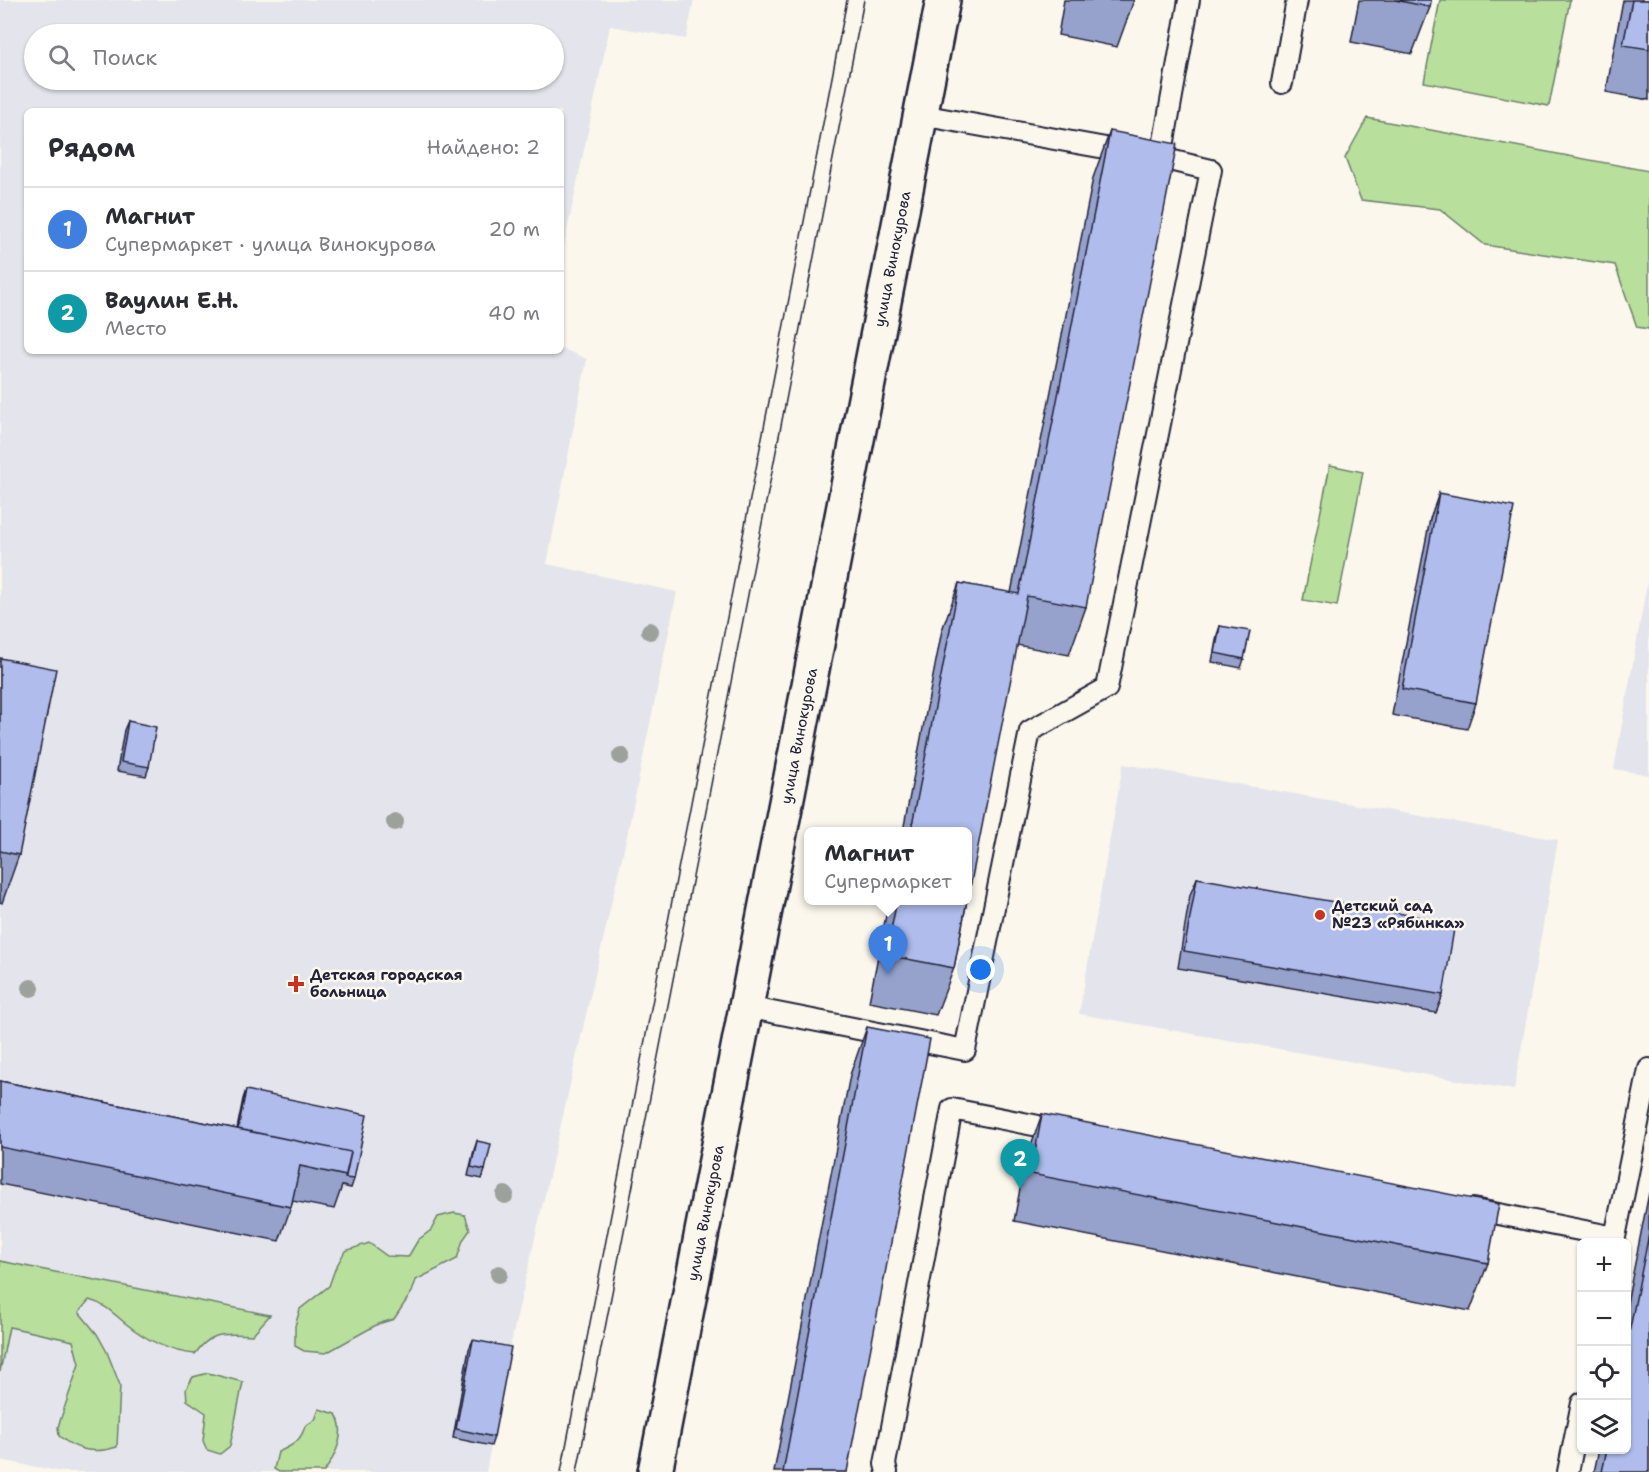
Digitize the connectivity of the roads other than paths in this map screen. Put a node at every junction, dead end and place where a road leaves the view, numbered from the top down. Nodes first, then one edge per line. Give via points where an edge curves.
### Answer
1 (943, 0) edge
2 (1189, 0) edge
3 (1297, 0) edge
4 (1282, 83) dead end
5 (921, 115) junction
6 (1161, 158) junction
7 (746, 1007) junction
8 (1649, 1069) edge
9 (1077, 1133) edge
10 (1451, 1205) edge
11 (1605, 1238) edge
12 (1614, 1238) edge
13 (1577, 1424) edge
14 (655, 1472) edge
15 (887, 1472) edge
16 (1568, 1472) edge

1 - 5 main road, улица Винокурова
2 - 6 lane
3 - 4 lane
5 - 6 lane
5 - 7 main road, улица Винокурова
6 - 7 lane via 1211,170 1107,688 1030,731 966,1050
7 - 14 main road, улица Винокурова
8 - 12 lane
9 - 15 lane via 952,1109 885,1464
10 - 11 lane
13 - 16 lane

